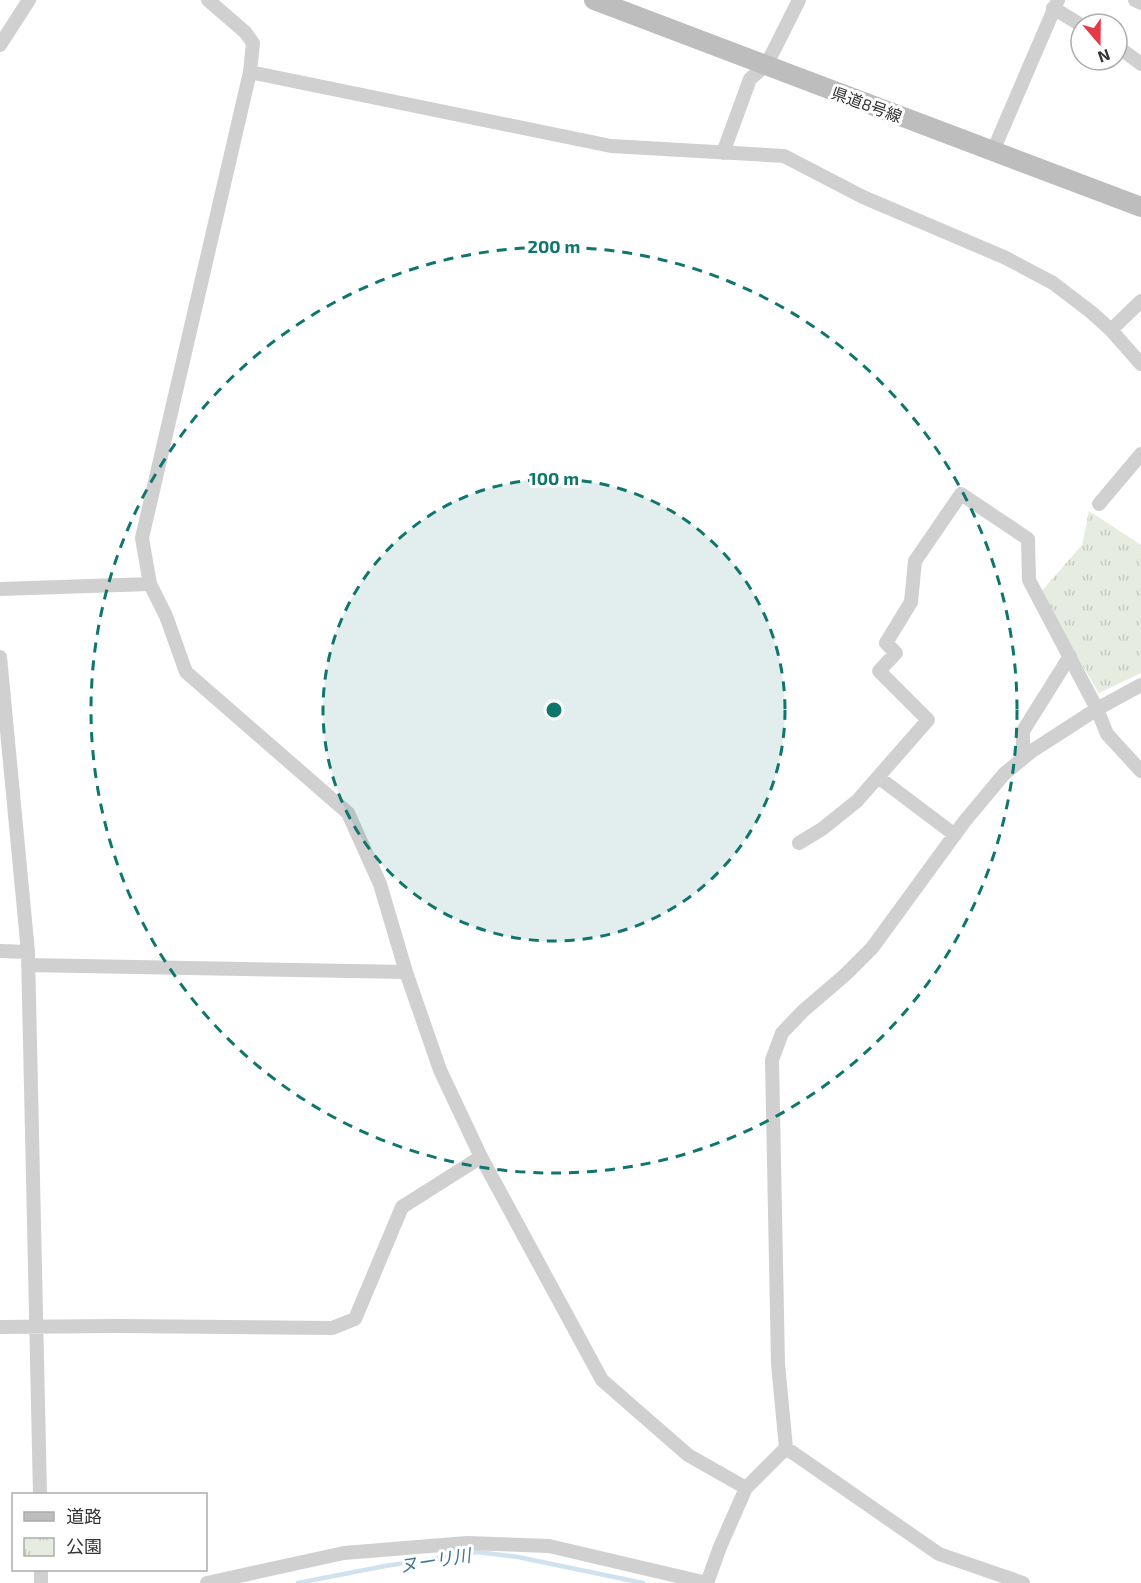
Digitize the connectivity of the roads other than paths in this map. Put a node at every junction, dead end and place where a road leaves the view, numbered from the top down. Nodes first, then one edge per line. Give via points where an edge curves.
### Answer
1 (29, 0) edge
2 (208, 0) edge
3 (594, 0) edge
4 (799, 0) edge
5 (1135, 0) edge
6 (1141, 3) edge
7 (1055, 4) edge
8 (1069, 15) edge
9 (0, 45) edge
10 (765, 66) junction
11 (250, 72) junction
12 (993, 151) junction
13 (723, 153) junction
14 (1141, 207) edge
15 (1141, 301) edge
16 (1111, 330) junction
17 (1141, 364) edge
18 (1138, 463) edge
19 (1099, 504) dead end
20 (150, 584) junction
21 (0, 589) edge
22 (1070, 656) junction
23 (0, 657) edge
24 (1141, 686) edge
25 (1097, 709) junction
26 (1023, 758) junction
27 (1141, 771) edge
28 (878, 777) junction
29 (955, 835) junction
30 (799, 843) dead end
31 (0, 951) edge
32 (28, 958) junction
33 (406, 972) junction
34 (481, 1157) junction
35 (0, 1327) edge
36 (37, 1328) junction
37 (786, 1448) junction
38 (746, 1488) junction
39 (40, 1493) edge
40 (207, 1583) edge
41 (1023, 1583) edge

1 - 9 street
2 - 11 street via 253,43
3 - 10 main road, 県道8号線
4 - 10 street
5 - 6 street
7 - 8 street
7 - 12 street
10 - 12 main road, 県道8号線
10 - 13 street via 750,79
11 - 13 street via 612,146
11 - 20 street via 142,538
12 - 14 main road, 県道8号線
13 - 16 street via 784,156 863,197 1006,258 1053,283
15 - 16 street
16 - 17 street
18 - 19 street
20 - 21 street
20 - 33 street via 186,672 348,813 380,884
22 - 25 street
22 - 26 street via 1023,731
22 - 28 street via 1029,580 1028,538 961,494 915,561 911,602 886,643 896,653 879,671 928,720
23 - 32 street
24 - 25 street
25 - 26 street
25 - 27 street via 1110,740
26 - 29 street via 997,781
28 - 29 street
28 - 30 street via 842,814
29 - 37 street via 872,948 790,1024 774,1050 778,1364
31 - 32 street
32 - 33 street
32 - 36 street
33 - 34 street via 440,1070
34 - 36 street via 402,1207 356,1319 332,1328
34 - 38 street via 602,1380 688,1455
35 - 36 street
36 - 39 street
37 - 38 street
37 - 41 street via 939,1554
38 - 40 street via 707,1583 549,1546 467,1543 344,1553

